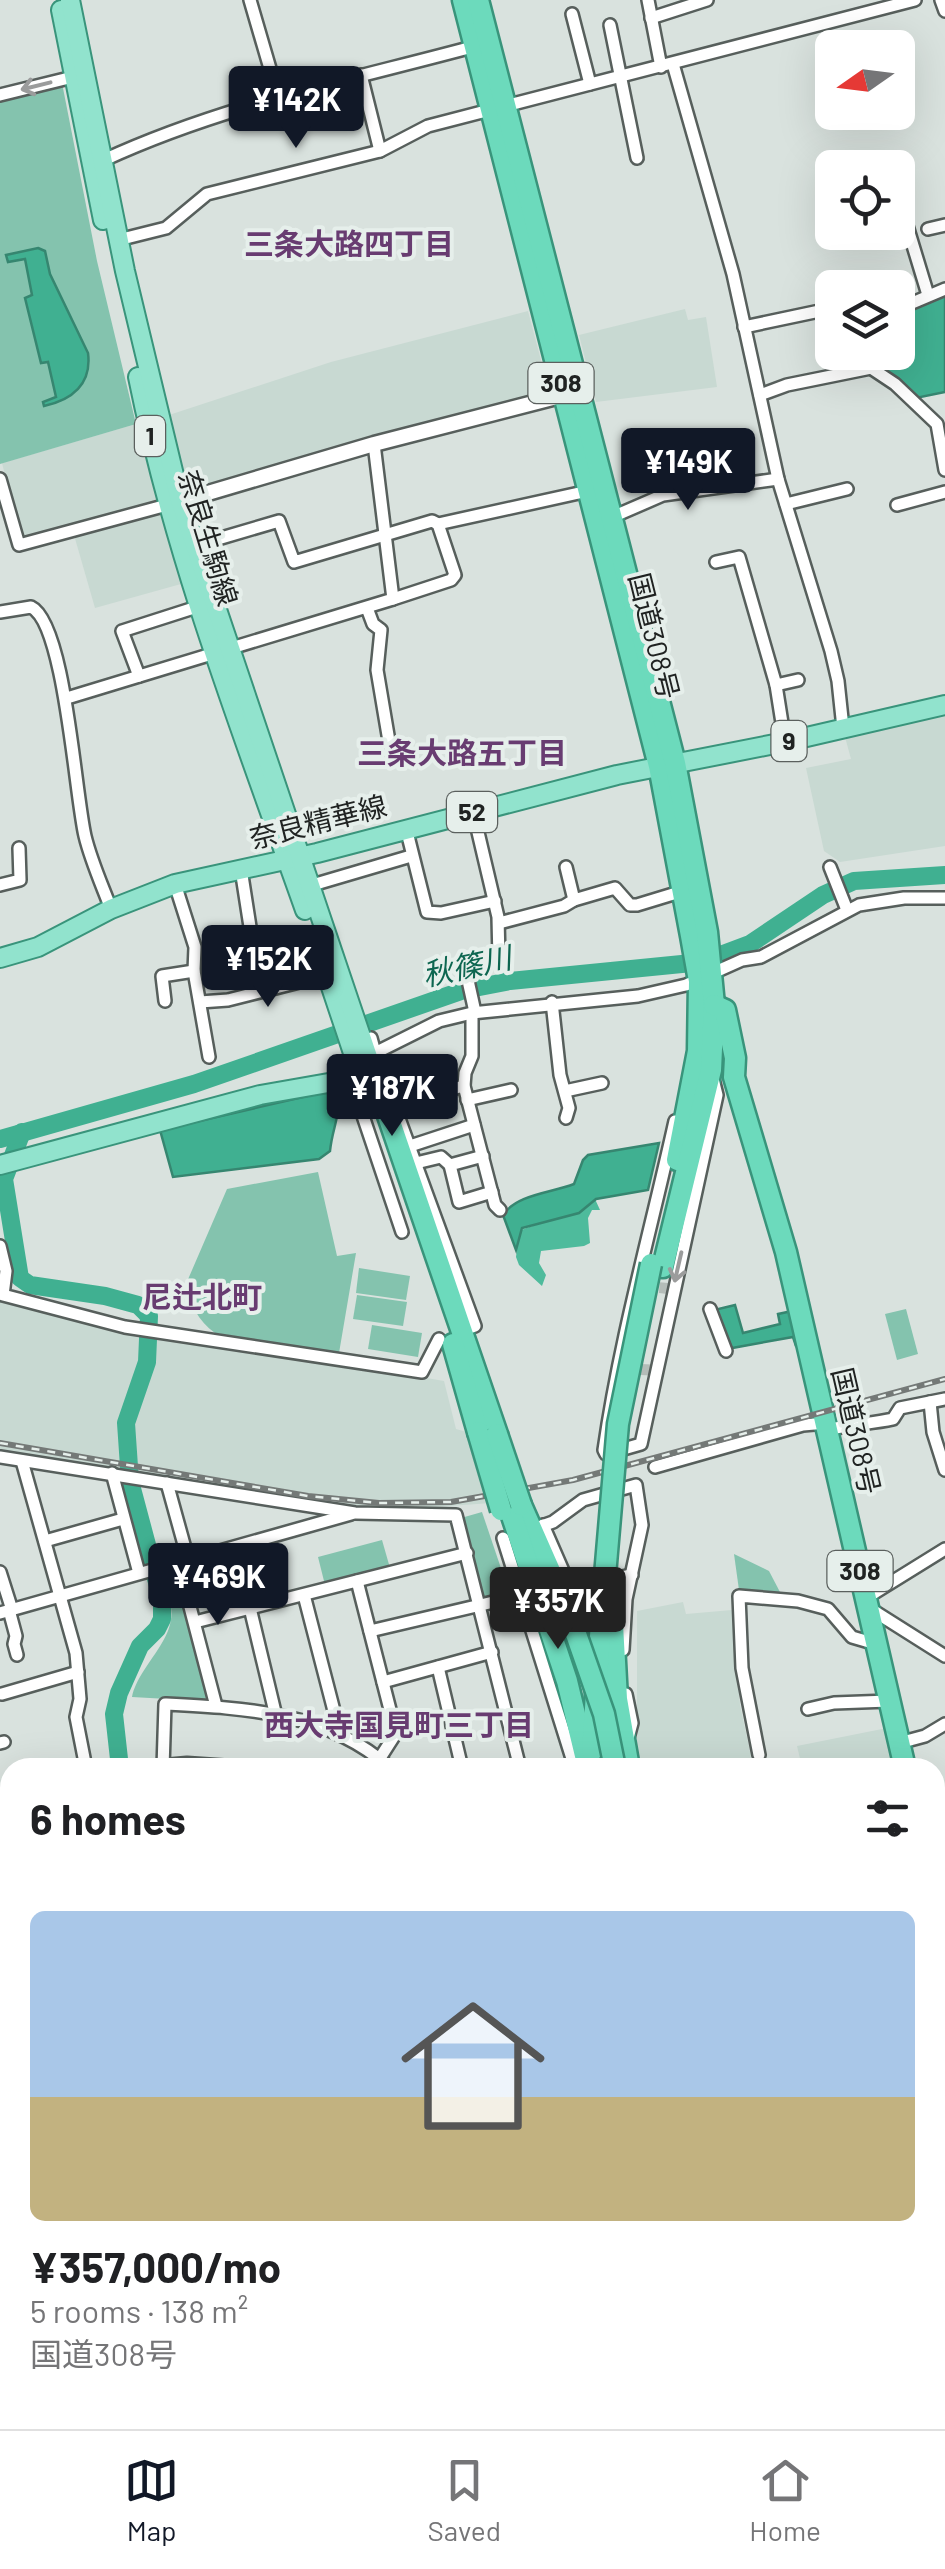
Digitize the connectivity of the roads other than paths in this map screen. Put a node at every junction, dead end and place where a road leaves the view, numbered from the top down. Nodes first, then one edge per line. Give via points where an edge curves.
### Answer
1 (59, 0) edge
2 (70, 0) edge
3 (250, 0) edge
4 (462, 0) edge
5 (478, 0) edge
6 (648, 0) edge
7 (707, 0) edge
8 (914, 0) edge
9 (941, 0) edge
10 (945, 11) edge
11 (572, 14) dead end
12 (651, 18) junction
13 (610, 25) dead end
14 (482, 44) junction
15 (667, 66) junction
16 (361, 75) junction
17 (618, 77) junction
18 (73, 78) junction
19 (590, 84) junction
20 (0, 95) edge
21 (278, 96) junction
22 (497, 107) junction
23 (380, 150) junction
24 (637, 158) dead end
25 (104, 160) junction
26 (945, 225) edge
27 (928, 229) dead end
28 (118, 240) junction
29 (914, 250) edge
30 (945, 290) edge
31 (928, 295) junction
32 (915, 301) edge
33 (815, 312) edge
34 (744, 327) junction
35 (862, 370) edge
36 (874, 370) edge
37 (571, 393) junction
38 (760, 395) junction
39 (374, 444) junction
40 (945, 470) edge
41 (0, 479) edge
42 (778, 479) junction
43 (847, 490) dead end
44 (588, 491) junction
45 (945, 492) edge
46 (174, 503) junction
47 (786, 504) junction
48 (896, 505) dead end
49 (604, 519) junction
50 (438, 524) junction
51 (386, 536) junction
52 (194, 546) junction
53 (716, 562) dead end
54 (393, 599) junction
55 (200, 606) junction
56 (367, 608) junction
57 (0, 612) edge
58 (222, 651) junction
59 (139, 676) junction
60 (798, 680) dead end
61 (776, 686) junction
62 (67, 698) junction
63 (945, 704) edge
64 (842, 728) junction
65 (785, 742) junction
66 (391, 753) dead end
67 (667, 765) junction
68 (473, 812) junction
69 (406, 828) junction
70 (19, 848) dead end
71 (412, 856) junction
72 (293, 858) junction
73 (566, 867) dead end
74 (241, 869) junction
75 (831, 869) dead end
76 (175, 884) junction
77 (0, 886) edge
78 (309, 886) junction
79 (683, 891) junction
80 (945, 898) edge
81 (574, 900) junction
82 (495, 901) junction
83 (111, 909) junction
84 (847, 909) junction
85 (499, 924) junction
86 (700, 939) junction
87 (0, 956) edge
88 (499, 960) dead end
89 (466, 968) dead end
90 (194, 972) junction
91 (327, 974) junction
92 (705, 976) junction
93 (260, 991) junction
94 (165, 1001) dead end
95 (200, 1002) junction
96 (552, 1002) junction
97 (714, 1005) junction
98 (474, 1011) junction
99 (351, 1013) junction
100 (210, 1057) dead end
101 (366, 1063) junction
102 (703, 1069) junction
103 (734, 1077) junction
104 (329, 1081) junction
105 (602, 1083) dead end
106 (464, 1086) junction
107 (511, 1090) dead end
108 (565, 1090) junction
109 (467, 1100) junction
110 (395, 1103) junction
111 (566, 1118) dead end
112 (474, 1125) junction
113 (410, 1146) junction
114 (483, 1156) junction
115 (416, 1163) junction
116 (0, 1165) edge
117 (450, 1165) junction
118 (492, 1192) junction
119 (500, 1210) dead end
120 (402, 1232) dead end
121 (0, 1246) edge
122 (710, 1309) dead end
123 (469, 1328) dead end
124 (446, 1340) junction
125 (726, 1351) dead end
126 (945, 1399) edge
127 (930, 1402) junction
128 (826, 1426) junction
129 (486, 1432) junction
130 (0, 1458) edge
131 (22, 1461) junction
132 (655, 1467) dead end
133 (945, 1470) edge
134 (123, 1475) junction
135 (167, 1483) junction
136 (510, 1507) junction
137 (355, 1513) junction
138 (124, 1520) junction
139 (502, 1538) dead end
140 (45, 1541) junction
141 (945, 1549) edge
142 (467, 1553) junction
143 (183, 1560) junction
144 (0, 1572) edge
145 (141, 1572) junction
146 (632, 1575) junction
147 (357, 1581) junction
148 (60, 1595) junction
149 (304, 1595) junction
150 (520, 1595) junction
151 (867, 1603) junction
152 (480, 1606) junction
153 (250, 1608) junction
154 (7, 1611) edge
155 (559, 1618) junction
156 (195, 1622) junction
157 (607, 1623) junction
158 (370, 1631) junction
159 (876, 1644) junction
160 (492, 1652) junction
161 (17, 1655) dead end
162 (945, 1656) edge
163 (596, 1660) junction
164 (438, 1668) junction
165 (78, 1672) junction
166 (383, 1682) junction
167 (2, 1694) edge
168 (889, 1701) junction
169 (216, 1706) junction
170 (808, 1709) dead end
171 (275, 1712) junction
172 (945, 1724) edge
173 (340, 1734) junction
174 (624, 1739) junction
175 (899, 1743) junction
176 (759, 1754) dead end
177 (84, 1758) edge
178 (163, 1758) edge
179 (380, 1758) joint
180 (460, 1758) edge
181 (518, 1758) edge
182 (573, 1758) edge
183 (574, 1758) edge
184 (587, 1758) edge
185 (591, 1758) edge
186 (602, 1758) edge
187 (604, 1758) edge
188 (614, 1758) edge
189 (627, 1758) edge
190 (903, 1758) edge

1 - 18 main road, 奈良生駒線 / 1
2 - 25 main road, 奈良生駒線 / 1
3 - 21 street
4 - 14 highway, 国道308号 / 308
5 - 14 highway, 国道308号 / 308
6 - 12 street
7 - 12 street
8 - 15 street
9 - 10 street
11 - 19 street
12 - 15 street
13 - 17 street
14 - 16 street
14 - 22 highway, 国道308号 / 308
15 - 17 street
15 - 34 street
16 - 21 street
16 - 23 street
17 - 19 street
17 - 24 street
18 -> 20 street
18 - 46 main road, 奈良生駒線 / 1 via 153,452
19 - 22 street
21 - 25 street
22 - 23 street via 428,126
22 - 37 highway, 国道308号 / 308
23 - 28 street via 208,194 166,228
25 - 28 main road, 奈良生駒線 / 1
26 - 27 street
28 - 46 main road, 奈良生駒線 / 1
29 - 31 street
30 - 31 street
31 - 32 street
33 - 34 street
34 - 38 street
35 - 38 street
36 - 40 street via 937,424
37 - 39 street
37 - 44 highway, 国道308号 / 308
37 - 49 highway, 国道308号 / 308
38 - 42 street
39 - 46 street
39 - 51 street
41 - 46 street via 19,545
42 - 47 street
42 - 49 street via 663,495
43 - 47 street
44 - 49 highway, 国道308号 / 308
44 - 50 street
45 - 48 street
46 - 52 main road, 奈良生駒線 / 1
46 - 55 main road, 奈良生駒線 / 1
47 - 64 street via 838,681
49 - 67 highway, 国道308号 / 308
50 - 51 street
50 - 54 street via 455,575
51 - 52 street via 294,562 279,520
51 - 54 street
52 - 58 main road, 奈良生駒線 / 1
53 - 61 street via 739,557
54 - 56 street
55 - 58 main road, 奈良生駒線 / 1
55 - 59 street via 122,631
56 - 58 street
56 - 66 street via 380,630 377,670
57 - 62 street via 26,607 42,614
58 - 59 street
58 - 72 main road, 奈良生駒線 / 1
59 - 62 street
60 - 61 street
61 - 65 street
62 - 83 street via 84,834
63 - 64 main road, 9
64 - 65 main road, 9
65 - 67 main road, 9
67 - 68 main road, 奈良精華線 / 52
67 - 79 highway, 国道308号 / 308
67 - 86 highway, 国道308号 / 308
68 - 69 main road, 奈良精華線 / 52
68 - 82 street
69 - 71 street
69 - 72 main road, 奈良精華線 / 52
70 - 77 street via 20,880
71 - 78 street
71 - 82 street via 426,912
72 - 74 main road, 奈良精華線 / 52
72 - 78 main road, 奈良生駒線 / 1
72 - 91 main road, 奈良生駒線 / 1
73 - 81 street
74 - 76 main road, 奈良精華線 / 52
74 - 93 street
75 - 84 street
76 - 83 main road, 奈良精華線 / 52
76 - 90 street via 194,947
78 - 99 main road, 奈良生駒線 / 1
79 - 81 street via 637,905 615,888
79 - 86 highway, 国道308号 / 308
80 - 84 street
81 - 85 street
82 - 85 street
83 - 87 main road, 奈良精華線 / 52 via 38,947
84 - 92 street via 761,957
85 - 88 street
86 - 92 highway, 308
89 - 98 street
90 - 94 street via 162,976
90 - 95 street
91 - 93 street
91 - 99 main road, 奈良生駒線 / 1
92 - 96 street via 638,996
92 - 97 highway, 308
92 - 102 highway, 308
93 - 95 street
95 - 100 street
96 - 98 street
96 - 108 street
97 - 102 highway, 308
97 - 103 highway, 308 via 725,1010
98 - 101 street via 440,1021
98 - 106 street
99 - 101 main road, 奈良生駒線 / 1
101 - 104 main road
101 - 110 street
101 - 124 highway
101 - 129 highway
102 -> 102 street via 717,1095 641,1444 606,1454 622,1344 685,1075
102 - 103 highway
102 - 157 highway, 308, bridge via 618,1424
103 - 128 highway, 国道308号 / 308 via 786,1252 805,1364
104 - 116 main road
104 - 120 street via 361,1110
105 - 108 street
106 - 109 street
106 - 110 street
107 - 109 street
108 - 111 street
109 - 112 street
110 - 113 street
112 - 113 street
112 - 114 street
113 - 115 street
114 - 117 street
114 - 118 street
115 - 117 street via 441,1157
115 - 123 street via 475,1326
117 - 118 street via 460,1202
118 - 119 street
121 - 124 street via 3,1295 124,1327 422,1372
122 - 125 street
124 - 129 highway
126 - 127 street
127 - 128 street via 900,1408 893,1419
127 - 133 street
128 - 132 street via 802,1424
128 - 151 highway, 国道308号 / 308
129 - 136 highway, bridge
130 - 131 street
131 - 134 street
131 - 140 street
134 - 135 street
134 - 138 street
135 - 137 street
135 - 143 street
136 - 155 highway, 308
136 - 183 highway
137 - 142 street via 456,1515
137 - 143 street
138 - 140 street
138 - 145 street
139 - 150 street
140 - 148 street
141 - 151 street
142 - 147 street
142 - 152 street
143 - 145 street
143 - 156 street
144 - 154 street
145 - 148 street
146 - 146 street via 642,1525 636,1485 583,1500 541,1526 568,1587
146 - 174 street via 623,1656 632,1723
147 - 149 street
147 - 158 street
148 - 154 street
148 - 165 street
149 - 153 street
149 - 173 street
150 - 152 street
150 - 182 street
151 - 159 highway, 国道308号 / 308
151 - 162 street
152 - 158 street
152 - 160 street
153 - 156 street
153 - 171 street
154 - 161 street
155 - 184 highway, 308
155 - 186 highway, 308
155 - 188 highway, bridge via 604,1714
156 - 169 street
157 - 163 highway, 308
157 - 174 highway, 308
158 - 166 street
159 - 168 highway, 国道308号 / 308
159 - 176 street via 852,1637 828,1609 739,1596 742,1668
160 - 164 street
160 - 181 street
163 - 185 highway, 308
163 - 187 highway, 308
164 - 166 street
164 - 180 street
165 - 167 street
165 - 177 street via 76,1717
166 - 179 street via 396,1734
168 - 170 street
168 - 175 highway, 国道308号 / 308
169 - 171 street
169 - 178 street via 165,1704
171 - 173 street
172 - 175 street
173 - 179 street
174 - 189 highway, 308
175 - 190 highway, 国道308号 / 308

